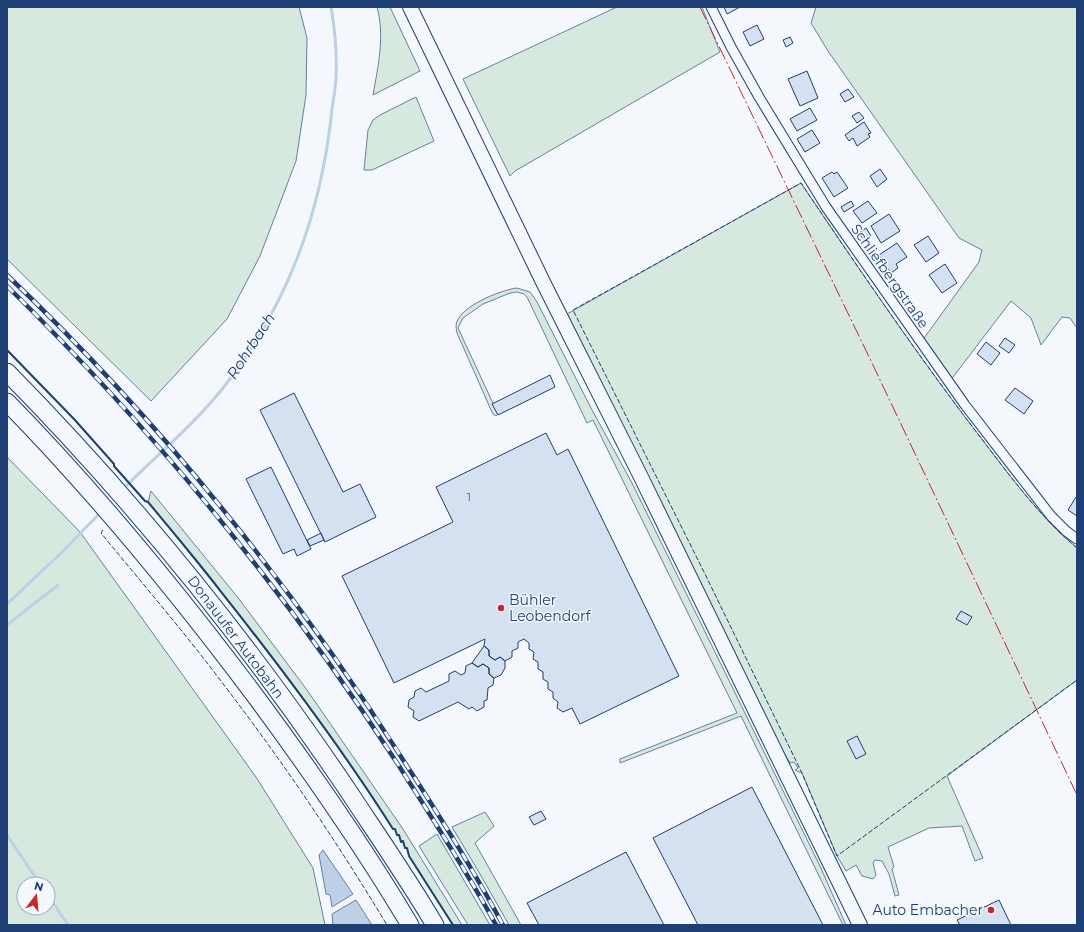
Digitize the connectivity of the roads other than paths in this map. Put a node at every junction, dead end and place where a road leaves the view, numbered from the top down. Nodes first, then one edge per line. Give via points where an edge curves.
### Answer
1 (410, 7) edge
2 (711, 7) edge
3 (7, 372) edge
4 (7, 402) edge
5 (1077, 539) edge
6 (410, 925) edge
7 (435, 925) edge
8 (860, 925) edge

1 - 8 main road via 542,282 640,475
2 - 5 street, Schliefbergstraße via 788,146 826,207 965,405 1051,516
3 - 7 highway, Donauufer Autobahn via 130,505 237,635 320,750
4 - 6 highway, Donauufer Autobahn via 114,520 220,649 306,764

